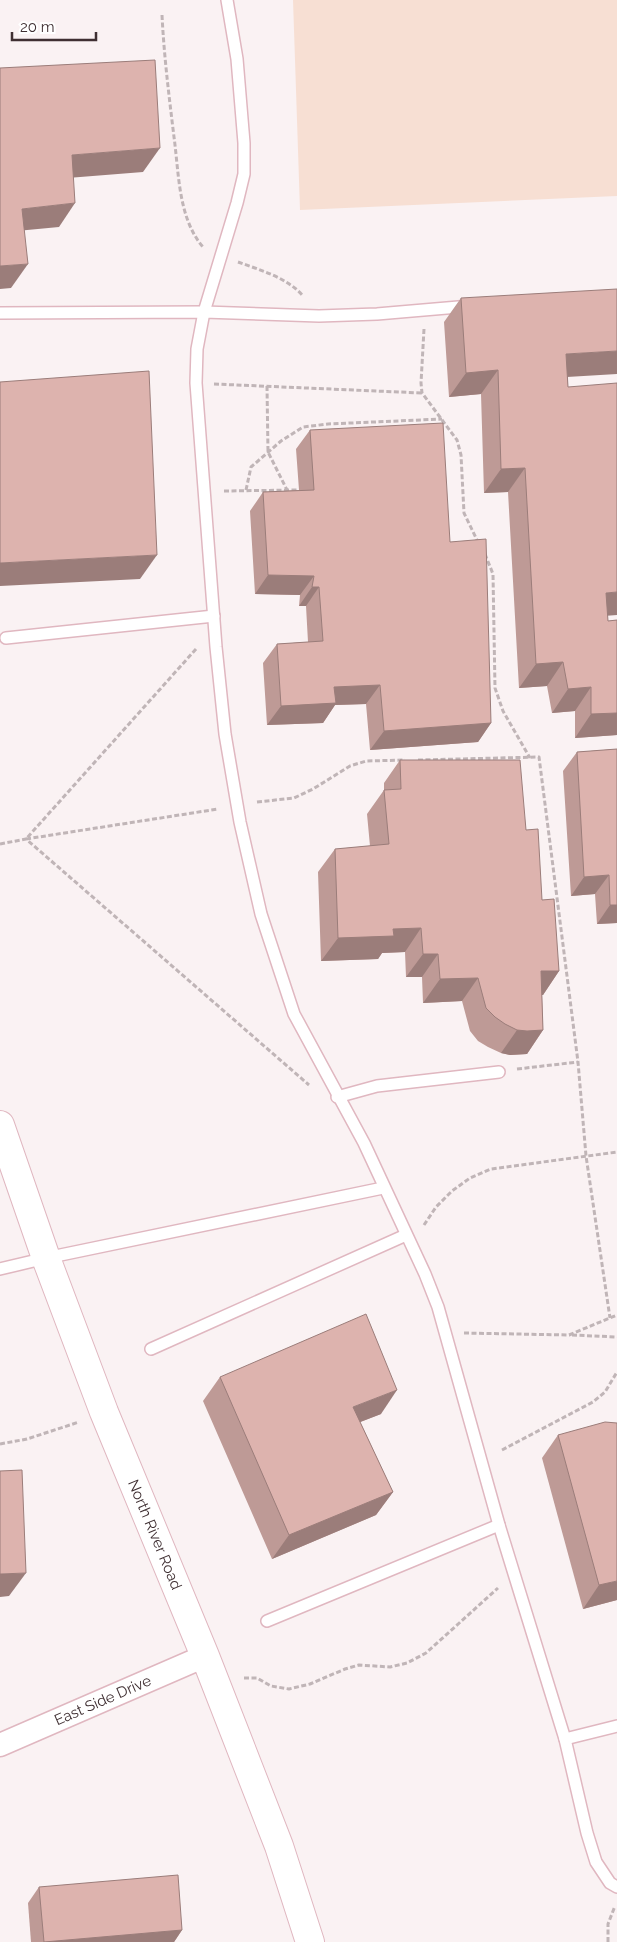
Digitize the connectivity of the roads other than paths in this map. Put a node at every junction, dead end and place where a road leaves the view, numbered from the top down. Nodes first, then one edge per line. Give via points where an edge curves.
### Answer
1 (227, 0) edge
2 (482, 305) edge
3 (204, 312) junction
4 (0, 313) edge
5 (214, 616) junction
6 (6, 638) dead end
7 (499, 1072) road end
8 (338, 1097) junction
9 (0, 1125) edge
10 (383, 1188) junction
11 (406, 1236) junction
12 (46, 1258) junction
13 (0, 1269) edge
14 (151, 1350) dead end
15 (499, 1525) junction
16 (267, 1620) dead end
17 (205, 1656) junction
18 (617, 1726) edge
19 (565, 1739) junction
20 (0, 1745) edge
21 (617, 1887) edge
22 (310, 1942) edge

1 - 3 lane via 237,59 244,174
2 - 3 lane via 319,316
3 - 4 lane
3 - 5 lane via 197,349 196,383
5 - 6 lane
5 - 8 lane via 231,775 261,914 294,1014
7 - 8 lane via 377,1086
8 - 10 lane via 364,1143
9 - 12 street, North River Road
10 - 11 lane
10 - 12 lane
11 - 14 lane
11 - 15 lane via 425,1274 446,1333
12 - 13 lane
12 - 17 street, North River Road via 104,1412
15 - 16 lane
15 - 19 lane
17 - 20 street, East Side Drive
17 - 22 street, North River Road via 279,1846
18 - 19 lane
19 - 21 lane via 596,1862 610,1883

